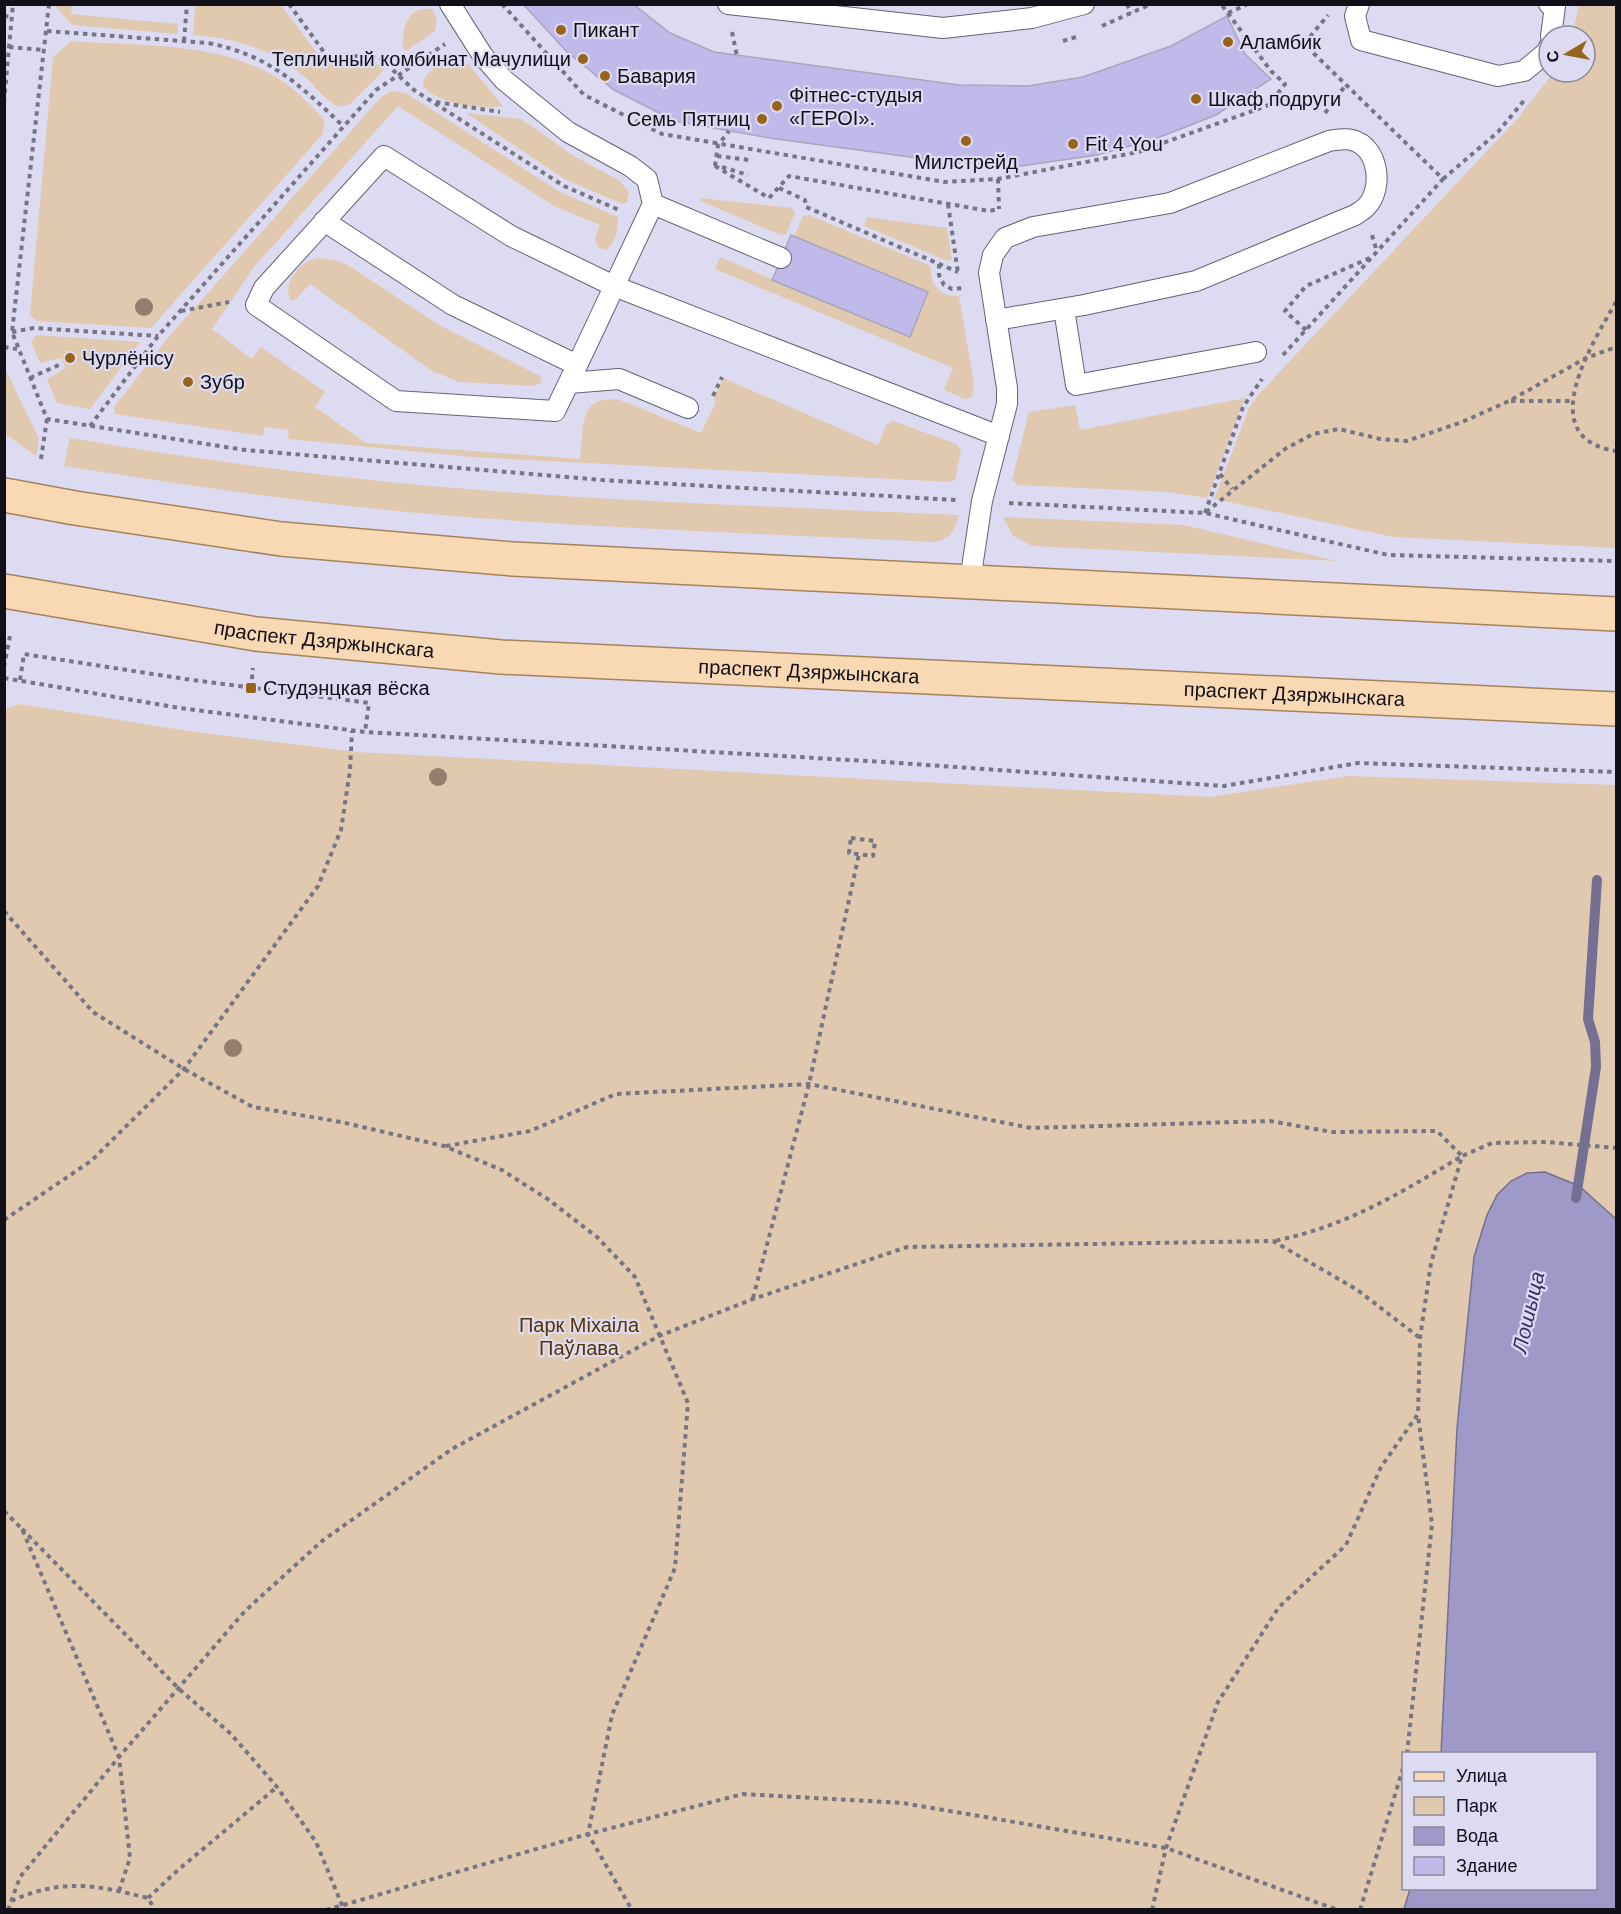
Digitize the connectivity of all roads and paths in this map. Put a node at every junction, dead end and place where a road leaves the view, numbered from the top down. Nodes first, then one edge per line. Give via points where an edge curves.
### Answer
1 (14, 4) edge
2 (49, 4) edge
3 (187, 4) edge
4 (289, 4) edge
5 (450, 4) edge
6 (502, 4) edge
7 (728, 4) edge
8 (1084, 4) edge
9 (1127, 4) edge
10 (1221, 4) edge
11 (1248, 4) edge
12 (1359, 4) edge
13 (1549, 4) edge
14 (1131, 13) dead end
15 (1228, 13) junction
16 (4, 16) edge
17 (12, 17) junction
18 (1553, 24) edge
19 (732, 28) dead end
20 (47, 31) junction
21 (465, 31) junction
22 (184, 41) junction
23 (9, 47) junction
24 (45, 51) junction
25 (737, 56) dead end
26 (1537, 60) edge
27 (396, 75) junction
28 (1345, 86) dead end
29 (1527, 96) dead end
30 (431, 101) junction
31 (4, 102) edge
32 (502, 112) dead end
33 (1318, 120) dead end
34 (343, 126) junction
35 (729, 130) dead end
36 (718, 145) junction
37 (717, 156) junction
38 (748, 160) dead end
39 (715, 166) junction
40 (748, 175) dead end
41 (998, 179) junction
42 (1443, 179) dead end
43 (779, 188) junction
44 (653, 204) junction
45 (948, 204) junction
46 (1011, 207) dead end
47 (999, 209) junction
48 (628, 214) dead end
49 (324, 221) junction
50 (1374, 256) dead end
51 (781, 258) dead end
52 (939, 264) junction
53 (958, 272) junction
54 (614, 286) junction
55 (230, 301) dead end
56 (1617, 302) edge
57 (1064, 309) junction
58 (180, 311) junction
59 (996, 320) junction
60 (1306, 330) dead end
61 (12, 332) junction
62 (158, 336) junction
63 (4, 347) edge
64 (1617, 347) edge
65 (17, 349) junction
66 (1256, 352) dead end
67 (1586, 358) junction
68 (61, 364) dead end
69 (573, 374) junction
70 (722, 377) dead end
71 (30, 378) junction
72 (711, 399) dead end
73 (1571, 400) junction
74 (1509, 401) junction
75 (688, 408) dead end
76 (47, 419) junction
77 (90, 426) junction
78 (999, 436) junction
79 (1617, 451) edge
80 (41, 459) dead end
81 (1220, 474) dead end
82 (1232, 489) junction
83 (4, 495) edge
84 (982, 501) junction
85 (1205, 513) junction
86 (1617, 561) edge
87 (970, 581) junction
88 (4, 591) edge
89 (1617, 614) edge
90 (10, 636) dead end
91 (4, 667) edge
92 (4, 678) edge
93 (20, 680) junction
94 (1617, 709) edge
95 (352, 730) junction
96 (365, 732) junction
97 (1617, 772) edge
98 (859, 854) junction
99 (4, 911) edge
100 (184, 1069) junction
101 (809, 1084) junction
102 (444, 1146) junction
103 (1617, 1148) edge
104 (1462, 1156) junction
105 (4, 1220) edge
106 (1273, 1241) junction
107 (753, 1299) junction
108 (658, 1336) junction
109 (1420, 1338) junction
110 (1418, 1413) junction
111 (4, 1511) edge
112 (22, 1529) junction
113 (179, 1689) junction
114 (1407, 1752) edge
115 (119, 1757) junction
116 (1402, 1772) edge
117 (277, 1787) junction
118 (588, 1834) junction
119 (1166, 1848) junction
120 (119, 1891) junction
121 (148, 1898) junction
122 (11, 1901) junction
123 (343, 1903) junction
124 (8, 1910) edge
125 (155, 1910) edge
126 (326, 1910) edge
127 (344, 1910) edge
128 (632, 1910) edge
129 (1152, 1910) edge
130 (1338, 1910) edge
131 (1360, 1910) edge

1 - 17 path
2 - 20 path
3 - 22 path
4 - 27 path via 326,55 379,57
5 - 21 lane
6 - 36 path via 584,95 662,134
7 - 8 lane via 943,28 1032,18
9 - 14 path
10 - 15 path
11 - 15 path
12 - 26 lane via 1355,16 1361,40 1498,76 1524,71
13 - 18 lane via 1555,6
15 - 41 path via 1285,84 1269,105 1137,152
16 - 17 path
17 - 23 path
19 - 25 path
20 - 22 path
20 - 24 path
21 - 27 path
21 - 44 lane via 504,80 526,100 568,132 647,179
22 - 34 path via 228,47 277,69 298,82
23 - 24 path
23 - 31 path
24 - 61 path
27 - 30 path
27 - 34 path via 376,90
28 - 33 path
29 - 42 path via 1498,132
30 - 32 path
30 - 48 path via 564,186
34 - 58 path
35 - 36 path
36 - 37 path
36 - 41 path via 945,182
37 - 38 path
37 - 39 path
39 - 40 path
39 - 43 path via 769,198
41 - 47 path
43 - 45 path via 789,176
43 - 52 path via 805,200 806,207
44 - 51 lane
44 - 54 lane
45 - 47 path
45 - 53 path
46 - 47 path
49 - 54 lane via 384,156 512,236
49 - 69 lane via 453,305
49 - 69 lane via 264,288 256,305 396,401 555,411
50 - 60 path via 1306,286 1285,311
52 - 53 path
52 - 53 path via 940,281 947,288 965,287
54 - 69 lane
54 - 78 lane
55 - 58 path
56 - 67 path
57 - 59 lane
57 - 59 lane via 1196,280 1355,215 1367,207 1374,193 1374,163 1368,151 1353,140 1329,141 1170,203 1011,234 998,246 990,264
57 - 66 lane via 1076,385
58 - 62 path
59 - 78 lane via 1007,388
61 - 62 path via 34,328
61 - 65 path
62 - 77 path
63 - 65 path
64 - 67 path
65 - 71 path
67 - 73 path
67 - 74 path
68 - 71 path
69 - 75 lane via 619,379
70 - 72 path
71 - 76 path
73 - 74 path
73 - 79 path via 1577,428 1598,448
74 - 82 path via 1407,441 1339,429 1313,434 1285,448
76 - 77 path
76 - 80 path
77 - 84 path via 257,451 602,480
78 - 84 lane
81 - 82 path
82 - 85 path
83 - 87 main road via 281,539 513,559
84 - 85 path
84 - 87 lane
85 - 86 path via 1388,555
87 - 89 main road
88 - 94 main road, праспект Дзяржынскага via 256,634 501,657
90 - 91 path
92 - 93 path
93 - 95 path via 180,708
93 - 96 path via 24,654 369,703
95 - 96 path
95 - 100 path via 341,830 318,886
96 - 97 path via 1224,786 1358,763
98 - 98 path via 849,853 851,838 875,841 873,856
98 - 101 path
99 - 100 path via 93,1012
100 - 102 path via 253,1107
100 - 105 path via 91,1161
101 - 102 path via 616,1094 530,1131
101 - 104 path via 1031,1128 1270,1121 1332,1132 1437,1131
101 - 107 path
102 - 108 path via 502,1170 597,1237 635,1277
103 - 104 path via 1546,1142 1492,1143
104 - 106 path via 1381,1204 1310,1233
104 - 109 path via 1431,1263
106 - 107 path via 907,1247
106 - 109 path via 1356,1288
107 - 108 path
108 - 113 path via 452,1449 322,1542 245,1611
108 - 118 path via 688,1403 675,1568 612,1714
109 - 110 path
110 - 114 path via 1432,1524
110 - 119 path via 1381,1467 1346,1545 1279,1607 1218,1702
111 - 112 path
112 - 113 path
112 - 115 path
113 - 115 path
113 - 117 path via 231,1734
115 - 120 path via 130,1858
115 - 122 path via 20,1877
116 - 131 path
117 - 121 path
117 - 123 path via 316,1842
118 - 119 path via 743,1794 903,1803
118 - 123 path
118 - 128 path
119 - 129 path
119 - 130 path
120 - 121 path
120 - 122 path via 72,1884 35,1890
121 - 125 path
122 - 124 path
123 - 126 path
123 - 127 path

